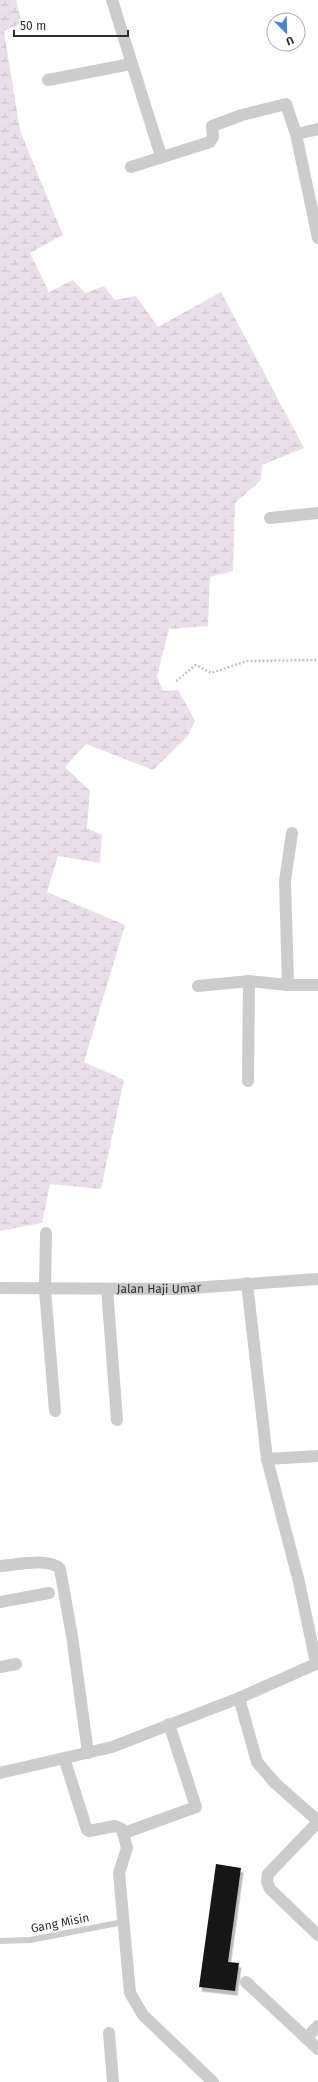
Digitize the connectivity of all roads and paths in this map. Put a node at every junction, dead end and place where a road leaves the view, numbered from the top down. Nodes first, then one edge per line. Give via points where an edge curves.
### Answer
1 (112, 0) edge
2 (131, 64) junction
3 (48, 80) dead end
4 (318, 128) edge
5 (296, 134) junction
6 (161, 156) junction
7 (131, 167) dead end
8 (318, 238) edge
9 (318, 513) edge
10 (270, 518) dead end
11 (318, 660) edge
12 (176, 681) dead end
13 (292, 833) dead end
14 (249, 981) junction
15 (288, 985) junction
16 (318, 985) edge
17 (198, 986) dead end
18 (248, 1081) dead end
19 (46, 1233) dead end
20 (318, 1279) edge
21 (247, 1283) junction
22 (0, 1288) edge
23 (107, 1289) junction
24 (45, 1290) junction
25 (55, 1411) dead end
26 (117, 1420) dead end
27 (318, 1456) edge
28 (267, 1459) junction
29 (0, 1566) edge
30 (49, 1593) dead end
31 (0, 1602) edge
32 (317, 1663) edge
33 (16, 1664) dead end
34 (0, 1667) edge
35 (239, 1698) junction
36 (169, 1724) junction
37 (88, 1753) junction
38 (64, 1758) junction
39 (0, 1772) edge
40 (318, 1822) edge
41 (124, 1833) junction
42 (123, 1922) junction
43 (318, 1935) edge
44 (0, 1941) edge
45 (246, 1982) dead end
46 (318, 2026) edge
47 (109, 2033) dead end
48 (306, 2038) junction
49 (318, 2049) edge
50 (199, 2069) junction
51 (114, 2082) edge
52 (200, 2082) edge
53 (213, 2082) edge

1 - 2 street
2 - 3 street
2 - 6 street
4 - 5 street
5 - 6 street via 286,104 212,126 213,137 210,142
5 - 8 street
6 - 7 street
9 - 10 street
11 - 12 path via 248,661 210,673 196,665
13 - 15 street via 285,881
14 - 15 street
14 - 17 street
14 - 18 street
15 - 16 street
19 - 24 street
20 - 21 street, Jalan Haji Umar
21 - 23 street, Jalan Haji Umar via 178,1289
21 - 28 street
22 - 24 street, Jalan Haji Umar
23 - 24 street, Jalan Haji Umar
23 - 26 street
24 - 25 street
27 - 28 street
28 - 32 street
29 - 37 street via 48,1562 60,1569
30 - 31 street
32 - 35 street
33 - 34 street
35 - 36 street
35 - 40 street via 257,1762 275,1783
36 - 37 street
36 - 41 street via 196,1807
37 - 38 street
38 - 39 street
38 - 41 street via 87,1830 115,1826
40 - 43 street via 266,1878 270,1889
41 - 42 street via 127,1848 119,1873
42 - 44 lane, Gang Misin via 30,1940
42 - 50 street via 130,1993 143,2015
45 - 48 street
46 - 48 street
47 - 51 street
48 - 49 street
50 - 52 street
50 - 53 street

